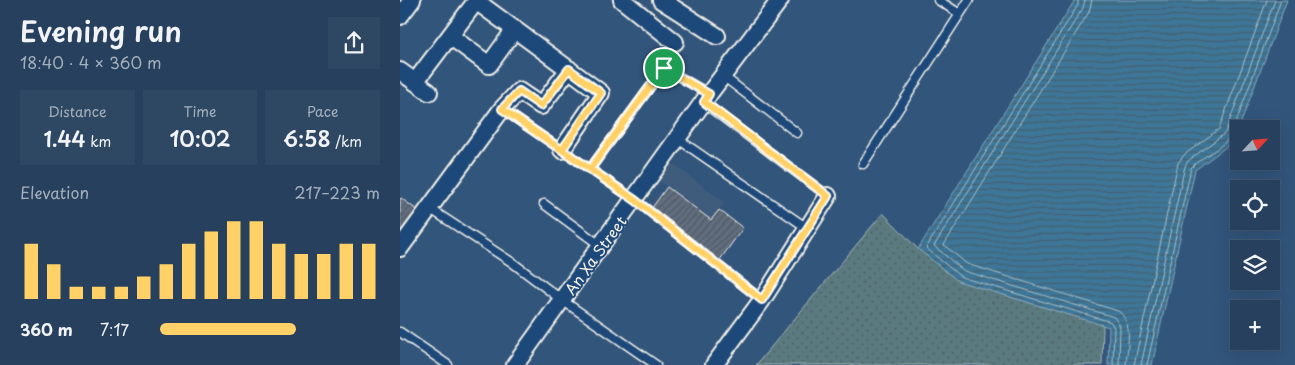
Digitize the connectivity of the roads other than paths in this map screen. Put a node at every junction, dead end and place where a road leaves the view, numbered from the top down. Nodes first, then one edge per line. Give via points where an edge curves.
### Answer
1 (412, 0) edge
2 (476, 0) edge
3 (622, 0) edge
4 (663, 0) edge
5 (780, 0) edge
6 (938, 0) edge
7 (969, 0) edge
8 (960, 14) junction
9 (400, 16) edge
10 (514, 29) junction
11 (450, 36) junction
12 (717, 36) dead end
13 (675, 42) dead end
14 (569, 69) junction
15 (400, 71) edge
16 (723, 76) junction
17 (415, 82) junction
18 (429, 92) dead end
19 (706, 98) junction
20 (502, 109) junction
21 (797, 133) dead end
22 (678, 139) junction
23 (562, 150) junction
24 (863, 164) dead end
25 (590, 169) junction
26 (828, 196) joint
27 (635, 200) junction
28 (544, 204) dead end
29 (429, 208) junction
30 (807, 228) junction
31 (601, 246) junction
32 (400, 248) edge
33 (562, 300) junction
34 (762, 300) junction
35 (400, 332) edge
36 (448, 365) edge
37 (515, 365) edge
38 (656, 365) edge
39 (714, 365) edge

1 - 9 street
2 - 10 street
2 - 11 street
3 - 13 street
4 - 12 street
5 - 16 street, An Xa Street
6 - 8 lane
7 - 8 lane
8 - 24 lane
10 - 11 street via 489,66
10 - 14 street
11 - 17 street
14 - 20 street via 541,106 519,91
14 - 23 street via 601,93
15 - 17 street
16 - 19 street, An Xa Street
16 - 21 lane
17 - 18 street
19 - 22 street, An Xa Street
19 - 25 lane via 664,68
19 - 26 lane
20 - 23 lane
20 - 29 street
22 - 27 street, An Xa Street
22 - 30 lane
23 - 25 lane
25 - 27 lane
26 - 30 street
27 - 31 street, An Xa Street
27 - 34 lane
28 - 31 lane
29 - 32 street
29 - 33 lane via 513,263
30 - 34 street
31 - 33 street, An Xa Street
33 - 37 street, An Xa Street
33 - 38 lane
34 - 39 street
35 - 36 lane

